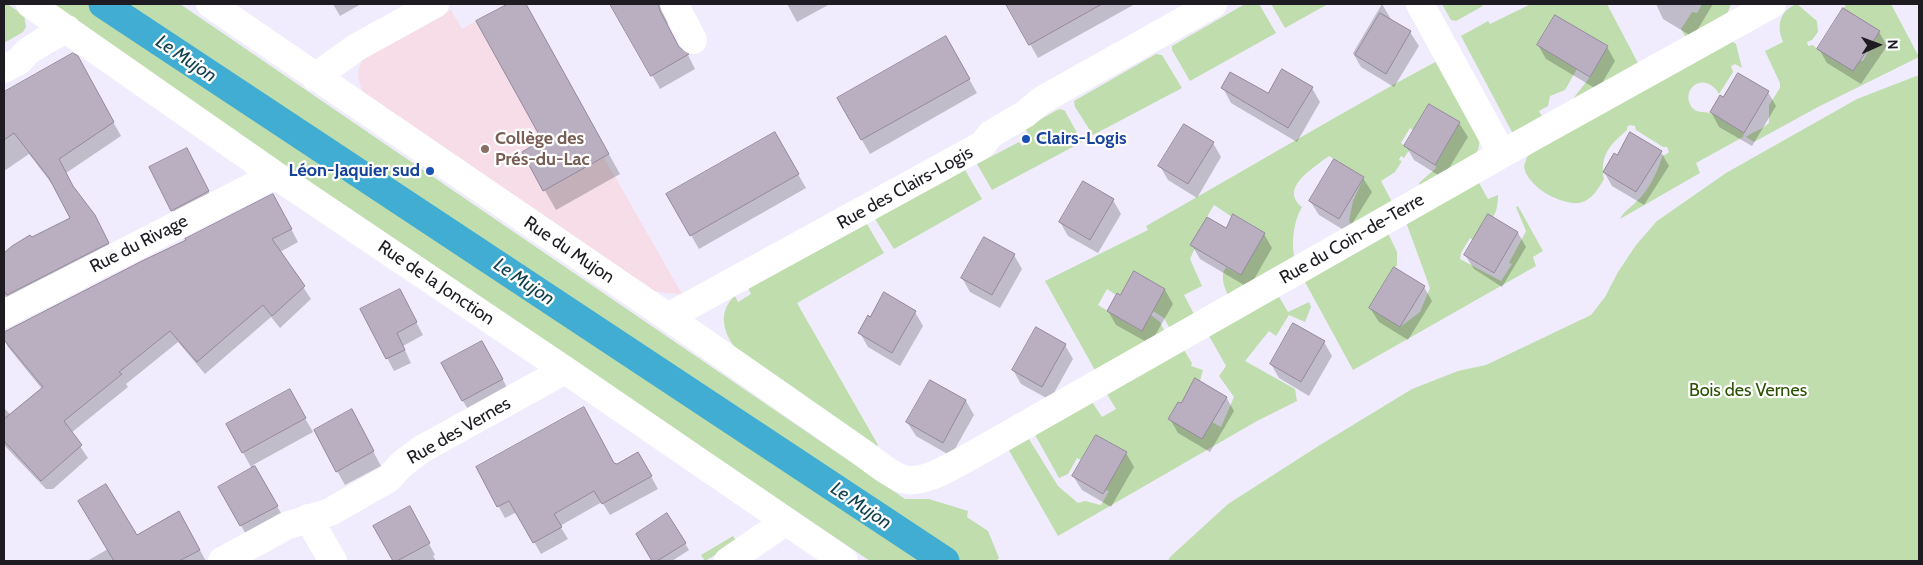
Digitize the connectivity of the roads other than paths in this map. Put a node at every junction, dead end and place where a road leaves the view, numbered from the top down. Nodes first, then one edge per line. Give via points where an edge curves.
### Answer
1 (30, 4) edge
2 (210, 4) edge
3 (435, 4) edge
4 (674, 4) edge
5 (1212, 4) edge
6 (1420, 4) edge
7 (1759, 7) edge
8 (67, 29) junction
9 (694, 40) dead end
10 (4, 69) edge
11 (315, 77) junction
12 (1502, 154) junction
13 (275, 175) junction
14 (4, 314) edge
15 (668, 317) junction
16 (565, 370) junction
17 (933, 476) joint
18 (308, 518) junction
19 (786, 522) junction
20 (222, 561) edge
21 (333, 561) edge
22 (728, 561) edge
23 (844, 561) edge

1 - 8 street, Rue de la Jonction
2 - 11 street, Rue du Mujon
3 - 11 street via 357,47
4 - 9 street
5 - 15 street, Rue des Clairs-Logis via 1042,100 991,134 982,145
6 - 12 street
7 - 12 street, Rue du Coin-de-Terre
8 - 10 street
8 - 13 street, Rue de la Jonction
11 - 15 street, Rue du Mujon
12 - 17 street, Rue du Coin-de-Terre
13 - 14 street, Rue du Rivage
13 - 16 street, Rue de la Jonction
15 - 17 street, Rue du Mujon via 895,475 905,480
16 - 18 street, Rue des Vernes via 422,449 388,479 330,512
16 - 19 street, Rue de la Jonction
18 - 20 street, Rue des Vernes via 286,526
18 - 21 street
19 - 22 street
19 - 23 street, Rue de la Jonction

